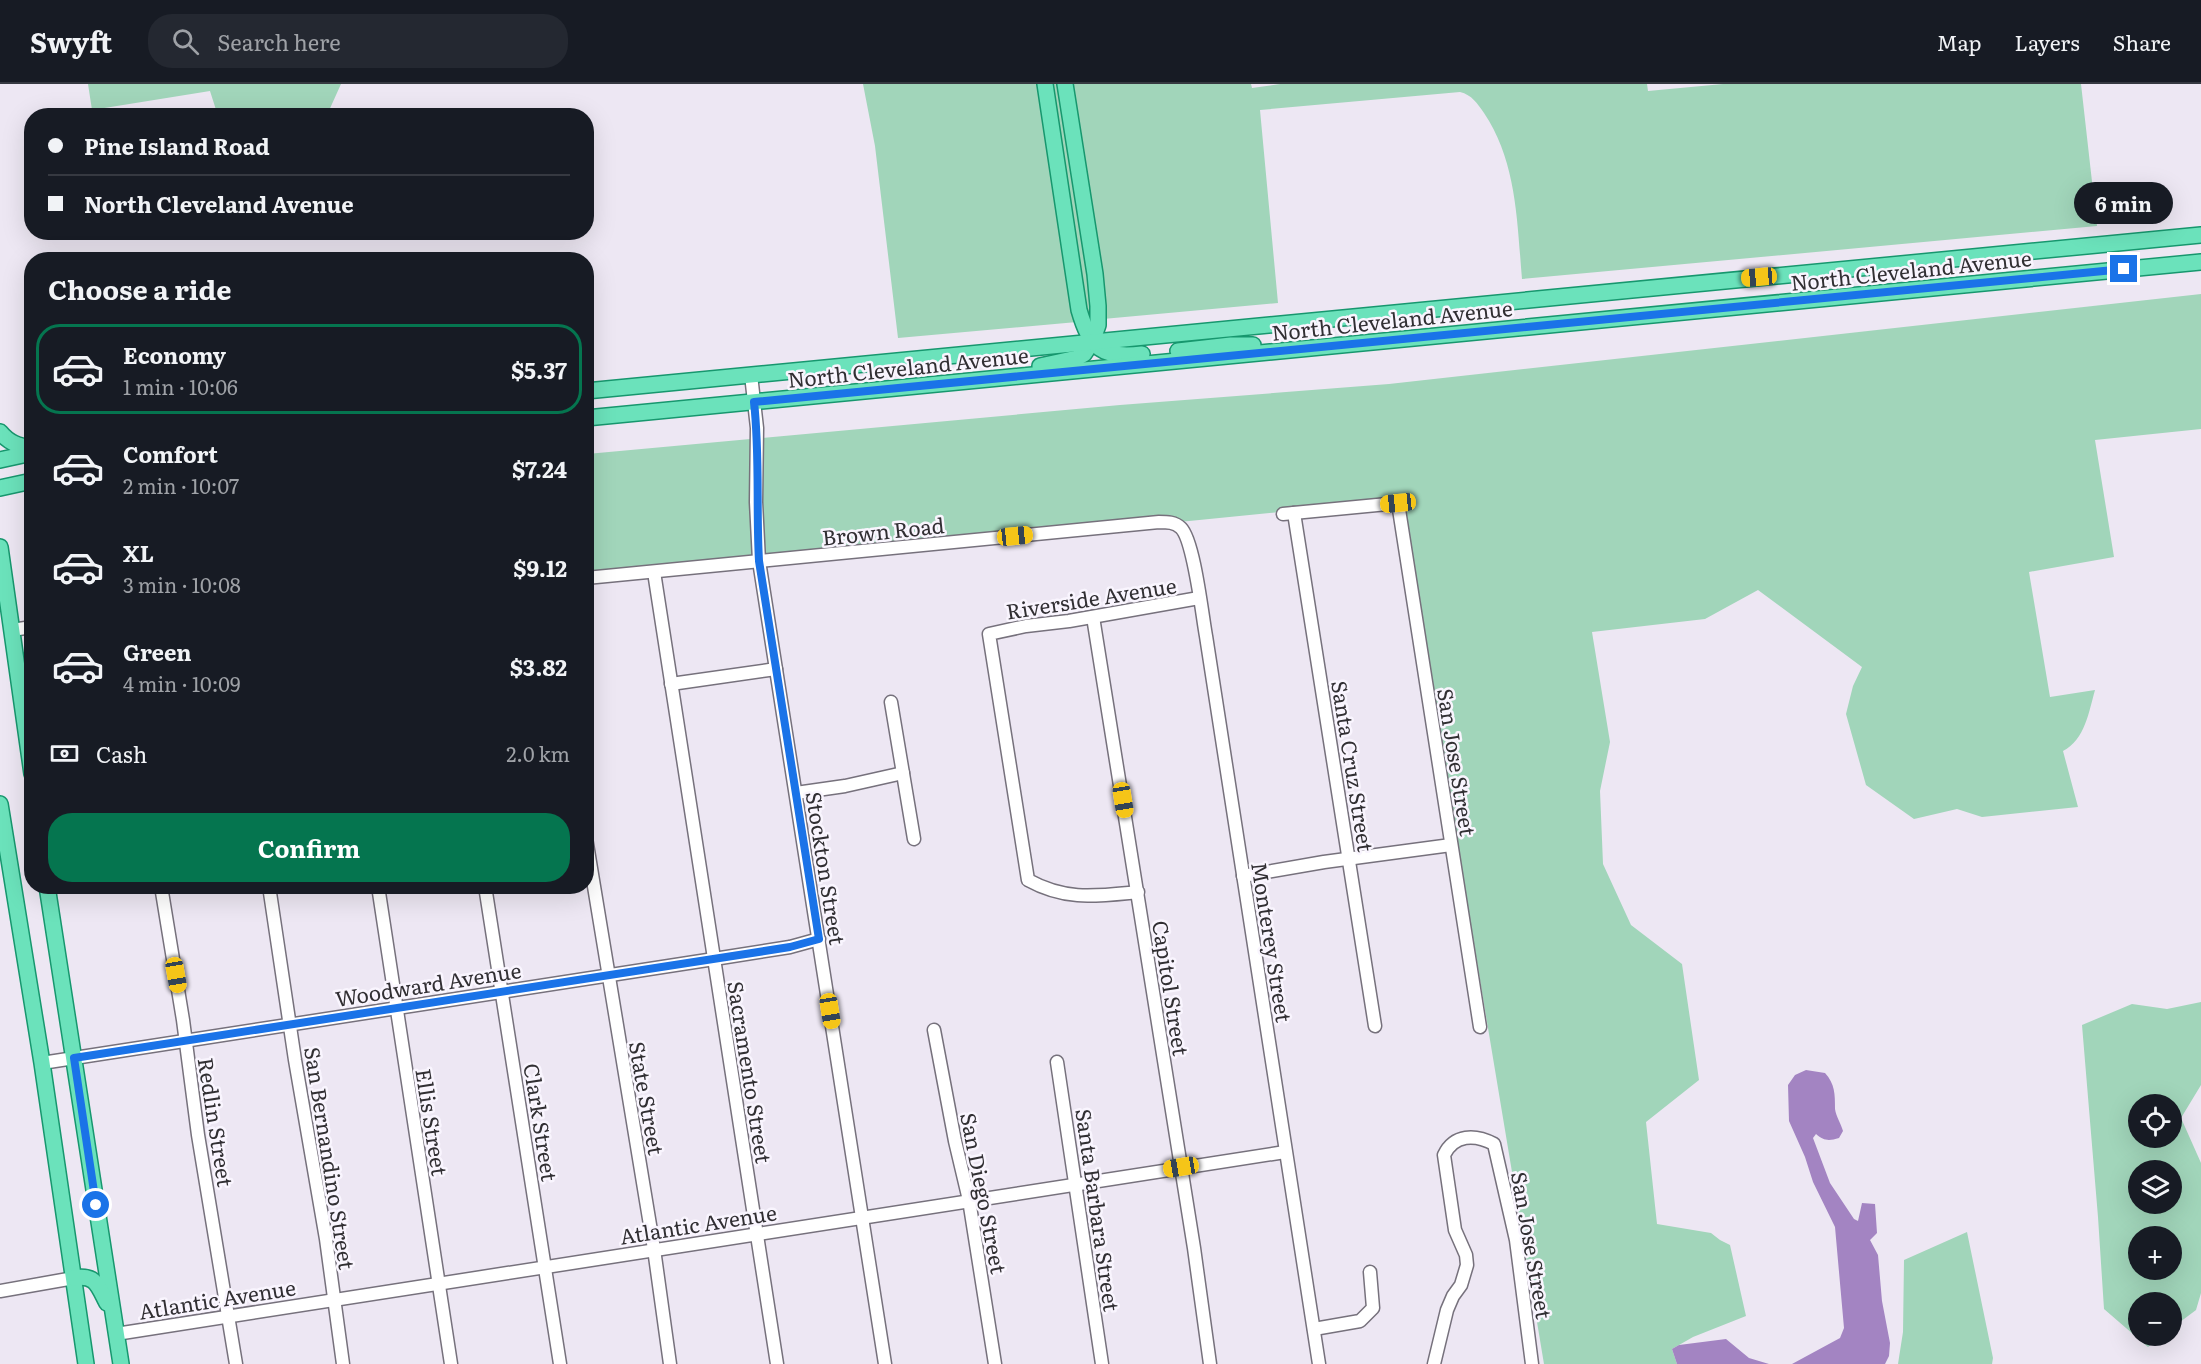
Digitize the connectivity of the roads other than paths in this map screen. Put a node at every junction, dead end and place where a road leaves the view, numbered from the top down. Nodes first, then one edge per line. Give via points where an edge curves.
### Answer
1 (1045, 84) edge
2 (1065, 84) edge
3 (2201, 235) edge
4 (2201, 262) edge
5 (1092, 342) junction
6 (1345, 345) junction
7 (751, 375) junction
8 (978, 380) junction
9 (594, 389) edge
10 (754, 402) junction
11 (594, 417) edge
12 (0, 432) edge
13 (24, 447) edge
14 (24, 455) edge
15 (0, 460) edge
16 (24, 483) edge
17 (0, 488) edge
18 (1289, 513) joint
19 (1181, 528) joint
20 (0, 547) edge
21 (759, 561) junction
22 (654, 572) junction
23 (594, 577) edge
24 (1199, 598) junction
25 (1093, 617) junction
26 (24, 628) edge
27 (12, 630) junction
28 (776, 669) junction
29 (671, 684) junction
30 (891, 702) dead end
31 (24, 716) edge
32 (903, 773) junction
33 (796, 793) junction
34 (0, 804) edge
35 (914, 839) dead end
36 (1452, 845) junction
37 (1348, 859) junction
38 (1243, 876) junction
39 (594, 888) edge
40 (1138, 892) junction
41 (47, 894) edge
42 (162, 894) edge
43 (270, 894) edge
44 (379, 894) edge
45 (486, 894) edge
46 (819, 939) junction
47 (714, 959) junction
48 (608, 975) junction
49 (502, 992) junction
50 (396, 1008) junction
51 (291, 1024) junction
52 (1375, 1026) dead end
53 (1480, 1027) dead end
54 (934, 1030) dead end
55 (185, 1041) junction
56 (74, 1058) junction
57 (1057, 1062) dead end
58 (42, 1063) junction
59 (1285, 1152) junction
60 (1181, 1167) junction
61 (1076, 1184) junction
62 (969, 1200) junction
63 (862, 1216) junction
64 (756, 1233) junction
65 (654, 1249) junction
66 (544, 1266) junction
67 (1370, 1272) dead end
68 (74, 1278) junction
69 (438, 1282) junction
70 (0, 1292) edge
71 (333, 1299) junction
72 (113, 1314) junction
73 (228, 1316) junction
74 (1314, 1329) junction
75 (116, 1334) junction
76 (86, 1364) edge
77 (121, 1364) edge
78 (236, 1364) edge
79 (343, 1364) edge
80 (451, 1364) edge
81 (560, 1364) edge
82 (670, 1364) edge
83 (777, 1364) edge
84 (885, 1364) edge
85 (995, 1364) edge
86 (1102, 1364) edge
87 (1210, 1364) edge
88 (1319, 1364) edge
89 (1434, 1364) edge
90 (1533, 1364) edge

1 - 5 main road via 1079,310
2 - 5 main road via 1098,306 1098,325
3 - 5 main road, North Cleveland Avenue
4 - 6 main road, North Cleveland Avenue
5 - 6 main road via 1114,356 1232,345
5 - 7 main road, North Cleveland Avenue
5 - 8 main road via 1077,358
6 - 8 main road, North Cleveland Avenue
7 - 9 main road, North Cleveland Avenue
7 - 10 street, Stockton Street
8 - 10 main road, North Cleveland Avenue
10 - 11 main road, North Cleveland Avenue
10 - 21 street, Stockton Street
12 - 13 main road
14 - 15 main road
16 - 17 main road
18 - 36 street, San Jose Street via 1398,503
18 - 37 street, Santa Cruz Street
19 - 21 street, Brown Road via 1159,522
19 - 24 street, Monterey Street via 1189,542
20 - 27 main road
21 - 22 street, Brown Road
21 - 28 street, Stockton Street
22 - 23 street, Brown Road
22 - 29 street, Sacramento Street
24 - 25 street, Riverside Avenue
24 - 38 street, Monterey Street
25 - 40 street, Capitol Street
25 - 40 street, Riverside Avenue via 989,634 1028,880 1043,888 1084,897
26 - 27 street
27 - 31 main road
28 - 29 street
28 - 33 street, Stockton Street
29 - 47 street, Sacramento Street
30 - 32 street
32 - 33 street
32 - 35 street
33 - 46 street, Stockton Street
34 - 58 main road
36 - 37 street
36 - 53 street, San Jose Street
37 - 38 street
37 - 52 street, Santa Cruz Street
38 - 59 street, Monterey Street
39 - 48 street, State Street
40 - 60 street, Capitol Street
41 - 56 main road
42 - 55 street, Redlin Street
43 - 51 street, San Bernandino Street
44 - 50 street, Ellis Street
45 - 49 street, Clark Street
46 - 47 street, Woodward Avenue
46 - 63 street, Stockton Street
47 - 48 street, Woodward Avenue
47 - 64 street, Sacramento Street
48 - 49 street, Woodward Avenue
48 - 65 street, State Street
49 - 50 street, Woodward Avenue
49 - 66 street, Clark Street
50 - 51 street, Woodward Avenue
50 - 69 street, Ellis Street
51 - 55 street, Woodward Avenue
51 - 71 street, San Bernandino Street
54 - 62 street, San Diego Street
55 - 56 street, Woodward Avenue
55 - 73 street, Redlin Street
56 - 58 street, Woodward Avenue
56 - 72 main road
57 - 61 street, Santa Barbara Street
58 - 68 main road
59 - 60 street, Atlantic Avenue
59 - 74 street, Monterey Street
60 - 61 street, Atlantic Avenue
60 - 87 street, Capitol Street
61 - 62 street, Atlantic Avenue
61 - 86 street, Santa Barbara Street
62 - 63 street, Atlantic Avenue
62 - 85 street, San Diego Street
63 - 64 street, Atlantic Avenue
63 - 84 street, Stockton Street
64 - 65 street, Atlantic Avenue
64 - 83 street, Sacramento Street
65 - 66 street, Atlantic Avenue
65 - 82 street, State Street
66 - 69 street, Atlantic Avenue
66 - 81 street, Clark Street
67 - 74 street via 1373,1308 1360,1321
68 - 70 street
68 - 72 main road via 85,1276 95,1282
68 - 76 main road
69 - 71 street, Atlantic Avenue
69 - 80 street, Ellis Street
71 - 73 street, Atlantic Avenue
71 - 79 street, San Bernandino Street
72 - 75 main road
73 - 75 street, Atlantic Avenue
73 - 78 street, Redlin Street
74 - 88 street, Monterey Street
75 - 77 main road
89 - 90 street, San Jose Street via 1447,1310 1467,1265 1455,1230 1444,1155 1449,1144 1460,1139 1485,1139 1494,1144 1516,1240

